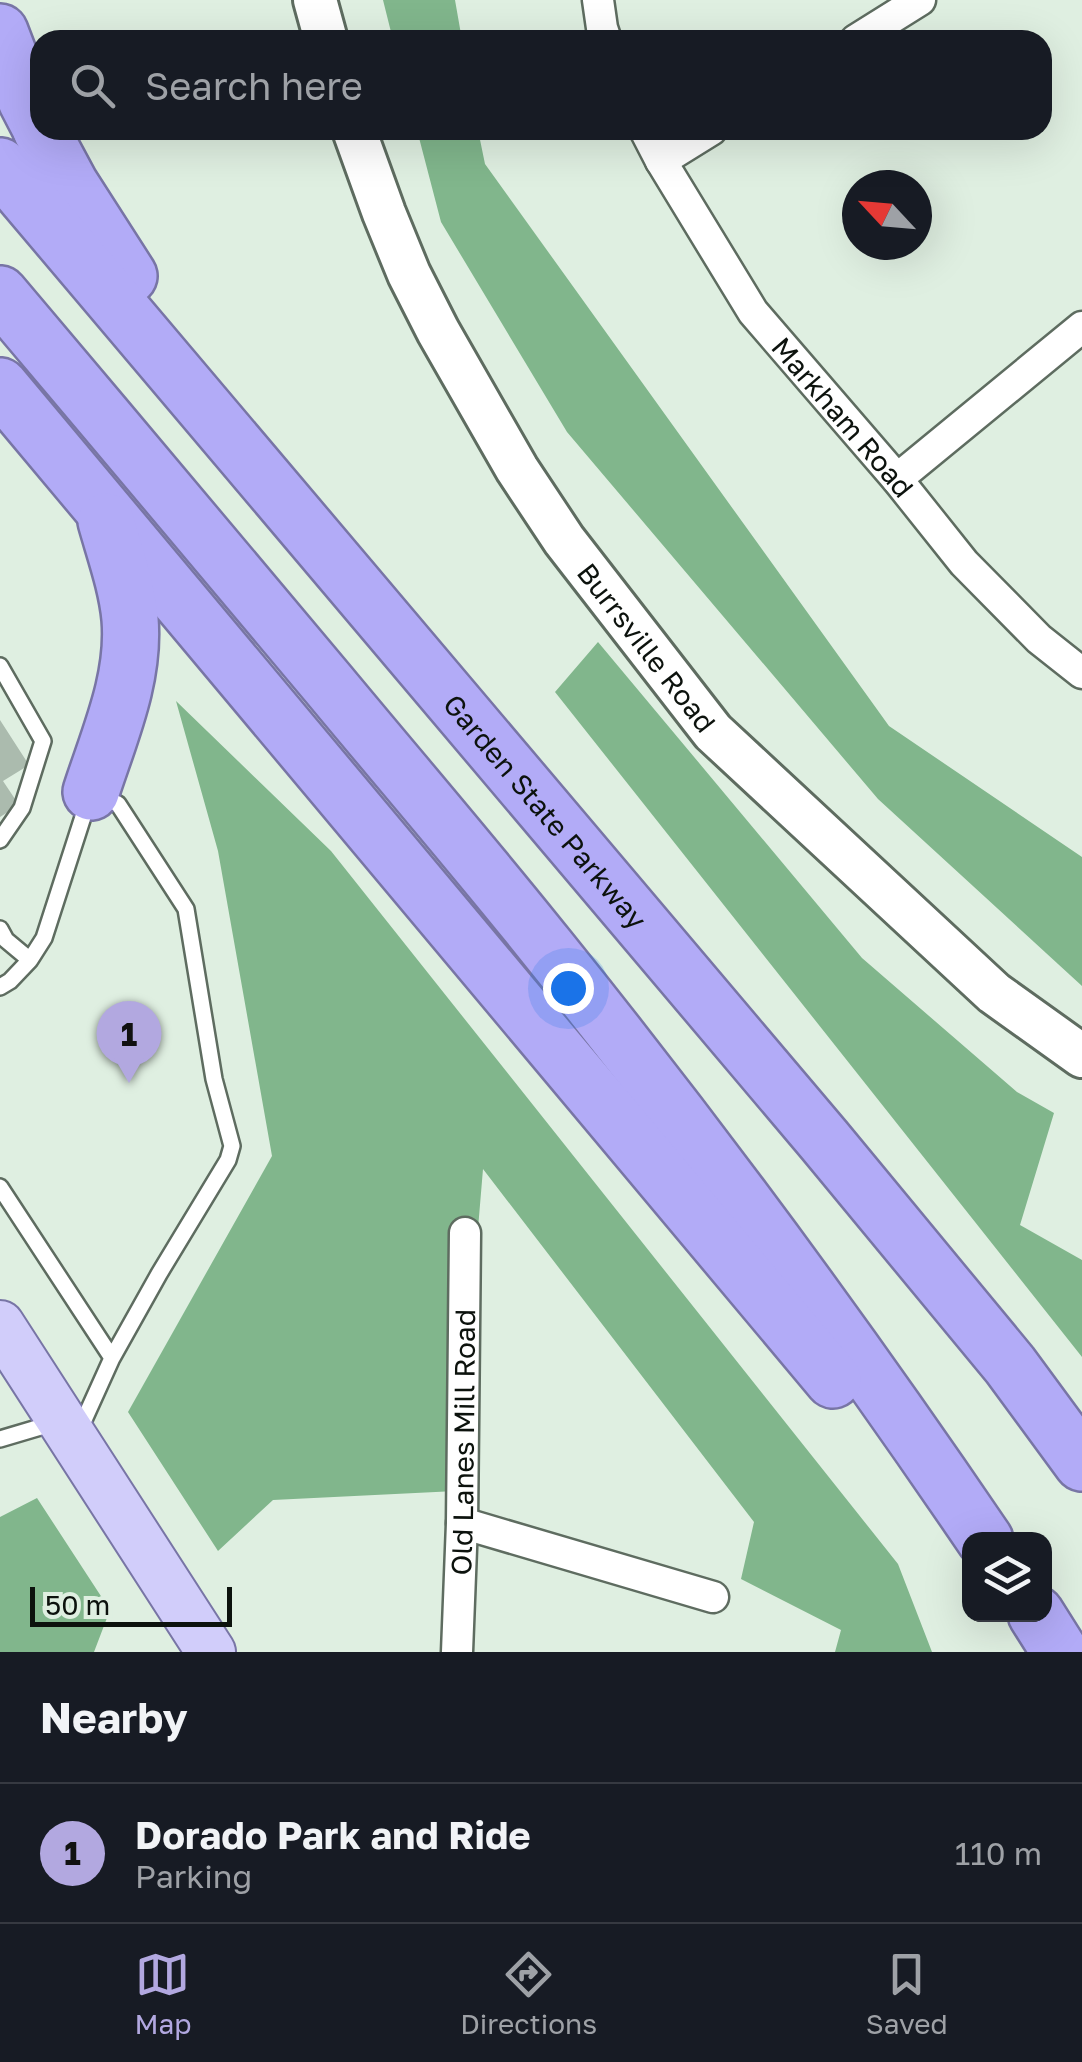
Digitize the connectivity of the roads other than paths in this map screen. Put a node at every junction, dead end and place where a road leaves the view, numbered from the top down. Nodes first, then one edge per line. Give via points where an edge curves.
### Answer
1 (315, 0) edge
2 (598, 0) edge
3 (920, 0) edge
4 (323, 30) edge
5 (603, 30) edge
6 (872, 30) edge
7 (0, 32) edge
8 (30, 108) edge
9 (47, 140) edge
10 (358, 140) edge
11 (649, 140) edge
12 (695, 140) edge
13 (661, 161) junction
14 (0, 166) edge
15 (0, 294) edge
16 (1082, 327) edge
17 (143, 337) junction
18 (0, 386) edge
19 (896, 479) junction
20 (103, 508) junction
21 (0, 666) edge
22 (1082, 673) edge
23 (91, 792) junction
24 (0, 840) edge
25 (0, 930) edge
26 (30, 960) junction
27 (0, 987) edge
28 (1082, 1056) edge
29 (0, 1187) edge
30 (465, 1233) dead end
31 (0, 1325) edge
32 (112, 1358) junction
33 (906, 1424) junction
34 (69, 1430) junction
35 (0, 1439) edge
36 (1082, 1463) edge
37 (462, 1523) junction
38 (980, 1532) edge
39 (713, 1597) dead end
40 (1041, 1622) edge
41 (211, 1652) edge
42 (457, 1652) edge
43 (1060, 1652) edge

1 - 4 main road
2 - 5 street
3 - 6 street
7 - 8 highway
9 - 17 highway via 128,272
10 - 28 main road, Burrsville Road via 409,274 517,469 712,732 994,993
11 - 13 street, Markham Road
12 - 13 street
13 - 19 street, Markham Road via 753,312
14 - 17 highway, Garden State Parkway
15 - 33 highway via 550,950
16 - 19 street
17 - 36 highway, Garden State Parkway via 824,1140 1010,1364
18 - 20 highway
19 - 22 street, Markham Road via 964,563
20 - 23 highway via 130,619 129,663
20 - 33 highway via 850,1401
21 - 24 lane via 43,741 22,808
23 - 26 lane via 44,938
23 - 32 lane via 118,804 186,909 232,1146
25 - 26 lane
26 - 27 lane
29 - 32 lane
30 - 37 street, Old Lanes Mill Road
31 - 34 main road
32 - 34 lane
33 - 38 highway
34 - 35 lane
34 - 41 main road
37 - 39 street
37 - 42 street, Old Lanes Mill Road
40 - 43 highway

